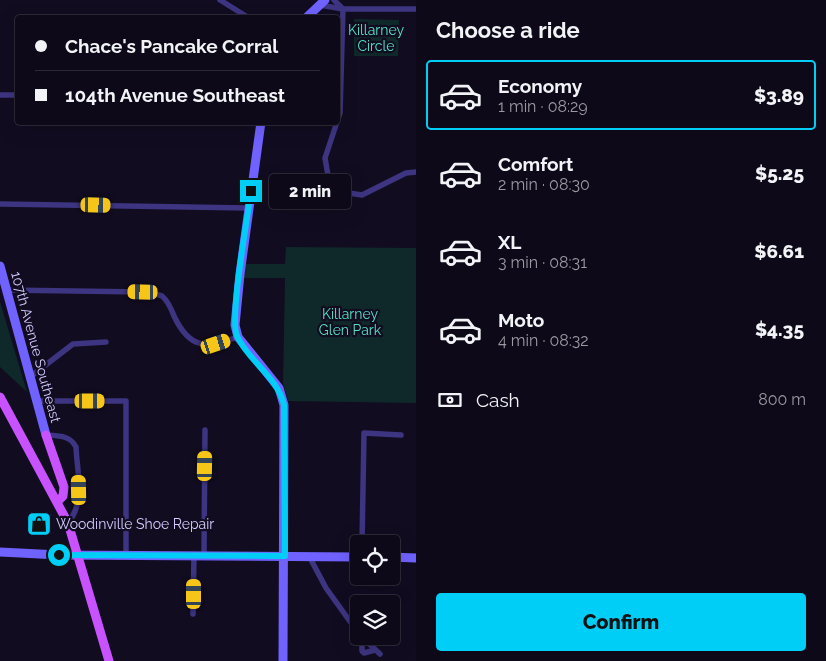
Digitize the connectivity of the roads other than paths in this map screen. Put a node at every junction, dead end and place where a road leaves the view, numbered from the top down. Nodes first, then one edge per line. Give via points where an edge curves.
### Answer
1 (220, 0) edge
2 (334, 0) edge
3 (323, 3) edge
4 (416, 8) edge
5 (343, 9) junction
6 (244, 15) edge
7 (309, 15) edge
8 (0, 95) edge
9 (15, 95) edge
10 (340, 113) edge
11 (261, 125) edge
12 (336, 125) edge
13 (416, 172) edge
14 (0, 204) edge
15 (249, 208) junction
16 (0, 266) edge
17 (5, 290) junction
18 (238, 337) junction
19 (106, 342) dead end
20 (30, 377) junction
21 (0, 397) edge
22 (37, 401) junction
23 (205, 430) dead end
24 (46, 435) junction
25 (401, 435) dead end
26 (58, 501) junction
27 (68, 523) junction
28 (362, 535) edge
29 (0, 552) edge
30 (79, 554) junction
31 (126, 554) junction
32 (194, 555) junction
33 (204, 555) junction
34 (285, 556) junction
35 (309, 556) junction
36 (350, 557) edge
37 (400, 557) edge
38 (416, 558) edge
39 (193, 614) dead end
40 (350, 621) edge
41 (361, 636) edge
42 (109, 661) edge
43 (284, 661) edge

1 - 6 street
2 - 5 street
3 - 5 street
3 - 7 street
4 - 5 street
5 - 10 street
8 - 9 street
11 - 15 street
12 - 13 street via 326,158 329,181 342,192 362,196 406,173
14 - 15 street
15 - 18 street via 235,319
16 - 17 street, 107th Avenue Southeast
17 - 18 street via 151,293 167,301 181,330 192,340 210,345
17 - 20 street, 107th Avenue Southeast
18 - 34 street via 278,388 284,405
19 - 20 street via 73,344
20 - 22 street, 107th Avenue Southeast
21 - 26 main road
22 - 24 street, 107th Avenue Southeast
22 - 31 street via 126,401
23 - 33 street
24 - 26 main road via 64,487 63,496
24 - 27 street via 66,437 76,446 79,501 76,514
25 - 28 street via 364,433
26 - 27 main road
27 - 30 main road
29 - 30 street
30 - 31 street
30 - 42 main road
31 - 32 street
32 - 33 street
32 - 39 street
33 - 34 street
34 - 35 street
34 - 43 street
35 - 36 street
35 - 40 street via 326,588
37 - 38 street
41 - 41 street via 377,652 362,652

